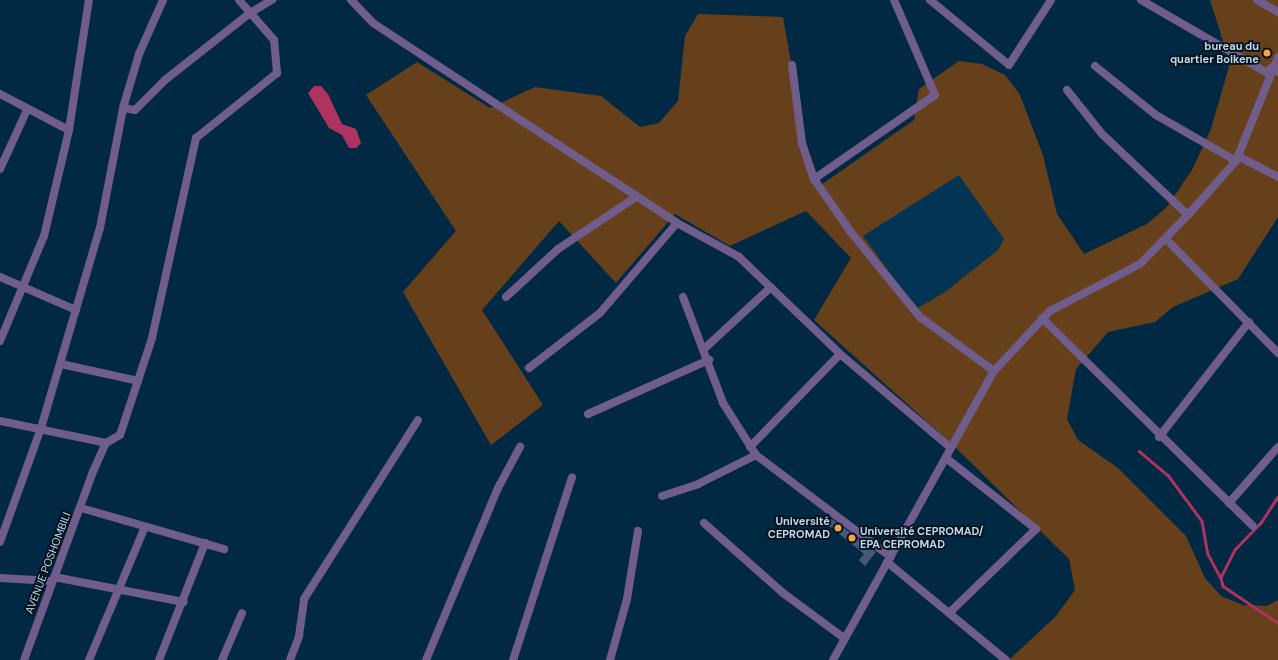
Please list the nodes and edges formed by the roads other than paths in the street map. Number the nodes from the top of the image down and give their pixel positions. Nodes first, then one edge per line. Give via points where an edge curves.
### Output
1 (90, 0) edge
2 (163, 0) edge
3 (239, 0) edge
4 (272, 0) edge
5 (351, 0) edge
6 (894, 0) edge
7 (930, 0) edge
8 (1051, 0) edge
9 (1141, 0) edge
10 (1258, 0) edge
11 (1278, 12) edge
12 (250, 13) junction
13 (1278, 57) edge
14 (792, 65) dead end
15 (1095, 66) dead end
16 (1272, 71) edge
17 (1067, 90) dead end
18 (0, 94) edge
19 (124, 108) junction
20 (27, 110) junction
21 (69, 130) junction
22 (1237, 158) junction
23 (0, 169) edge
24 (1278, 177) edge
25 (814, 179) junction
26 (636, 197) junction
27 (1188, 215) junction
28 (677, 223) junction
29 (1166, 239) junction
30 (0, 277) edge
31 (771, 287) junction
32 (20, 288) junction
33 (506, 297) dead end
34 (683, 297) dead end
35 (76, 310) junction
36 (1042, 318) junction
37 (1249, 322) junction
38 (0, 341) edge
39 (704, 349) junction
40 (1278, 353) edge
41 (840, 354) junction
42 (709, 360) junction
43 (61, 364) junction
44 (529, 368) dead end
45 (994, 371) junction
46 (138, 381) junction
47 (588, 414) dead end
48 (418, 420) dead end
49 (0, 421) edge
50 (41, 428) junction
51 (1159, 437) junction
52 (106, 443) junction
53 (1278, 446) edge
54 (520, 447) dead end
55 (750, 447) junction
56 (951, 448) junction
57 (756, 454) junction
58 (946, 458) junction
59 (572, 477) dead end
60 (662, 496) dead end
61 (1229, 503) junction
62 (81, 508) junction
63 (704, 523) dead end
64 (1253, 526) dead end
65 (145, 527) junction
66 (638, 531) dead end
67 (0, 542) edge
68 (205, 543) junction
69 (224, 549) dead end
70 (889, 559) junction
71 (0, 578) edge
72 (53, 579) junction
73 (120, 587) junction
74 (184, 602) junction
75 (242, 613) dead end
76 (949, 613) junction
77 (844, 638) junction
78 (24, 660) edge
79 (89, 660) edge
80 (159, 660) edge
81 (222, 660) edge
82 (290, 660) edge
83 (426, 660) edge
84 (514, 660) edge
85 (610, 660) edge
86 (833, 660) edge
87 (1006, 660) edge

1 - 21 street
2 - 19 street via 139,54
3 - 12 street
4 - 12 street
5 - 26 street via 373,23
6 - 25 street via 935,95
7 - 8 street via 1009,65
9 - 16 street
10 - 11 street
12 - 19 street via 165,80 135,110
12 - 46 street via 274,40 277,73 196,138 152,338
13 - 16 street
14 - 25 street via 802,143
15 - 22 street via 1156,115
16 - 22 street
17 - 27 street via 1102,134
18 - 20 street
19 - 35 street via 100,228
20 - 21 street
20 - 23 street
21 - 32 street via 44,236
22 - 24 street
22 - 27 street
25 - 45 street via 850,231 920,317
26 - 28 street
26 - 33 street via 558,249
27 - 29 street
28 - 31 street via 739,257
28 - 44 street via 600,313
29 - 36 street via 1140,264
29 - 37 street
30 - 32 street
31 - 39 street
31 - 41 street
32 - 35 street
32 - 38 street
34 - 39 street
35 - 43 street
36 - 45 street
36 - 51 street
37 - 40 street
37 - 51 street
39 - 42 street
41 - 55 street
41 - 56 street
42 - 47 street
42 - 55 street via 724,403
43 - 46 street
43 - 50 street
45 - 56 street
46 - 52 street via 120,435
48 - 82 street via 304,599 299,636
49 - 50 street
50 - 52 street
50 - 67 street
51 - 61 street
52 - 62 street, AVENUE POSHOMBILI
53 - 61 street
54 - 83 street via 498,488
55 - 57 street
56 - 58 street
57 - 60 street via 698,484
57 - 70 street
58 - 70 street
58 - 76 street via 1036,529
59 - 84 street
61 - 64 street
62 - 65 street
62 - 72 street, AVENUE POSHOMBILI
63 - 77 street via 783,593
65 - 68 street
65 - 73 street
66 - 85 street via 627,600
68 - 69 street
68 - 74 street
70 - 76 street
70 - 77 street
71 - 72 street
72 - 73 street
72 - 78 street, AVENUE POSHOMBILI
73 - 74 street
73 - 79 street
74 - 80 street
75 - 81 street
76 - 87 street
77 - 86 street

